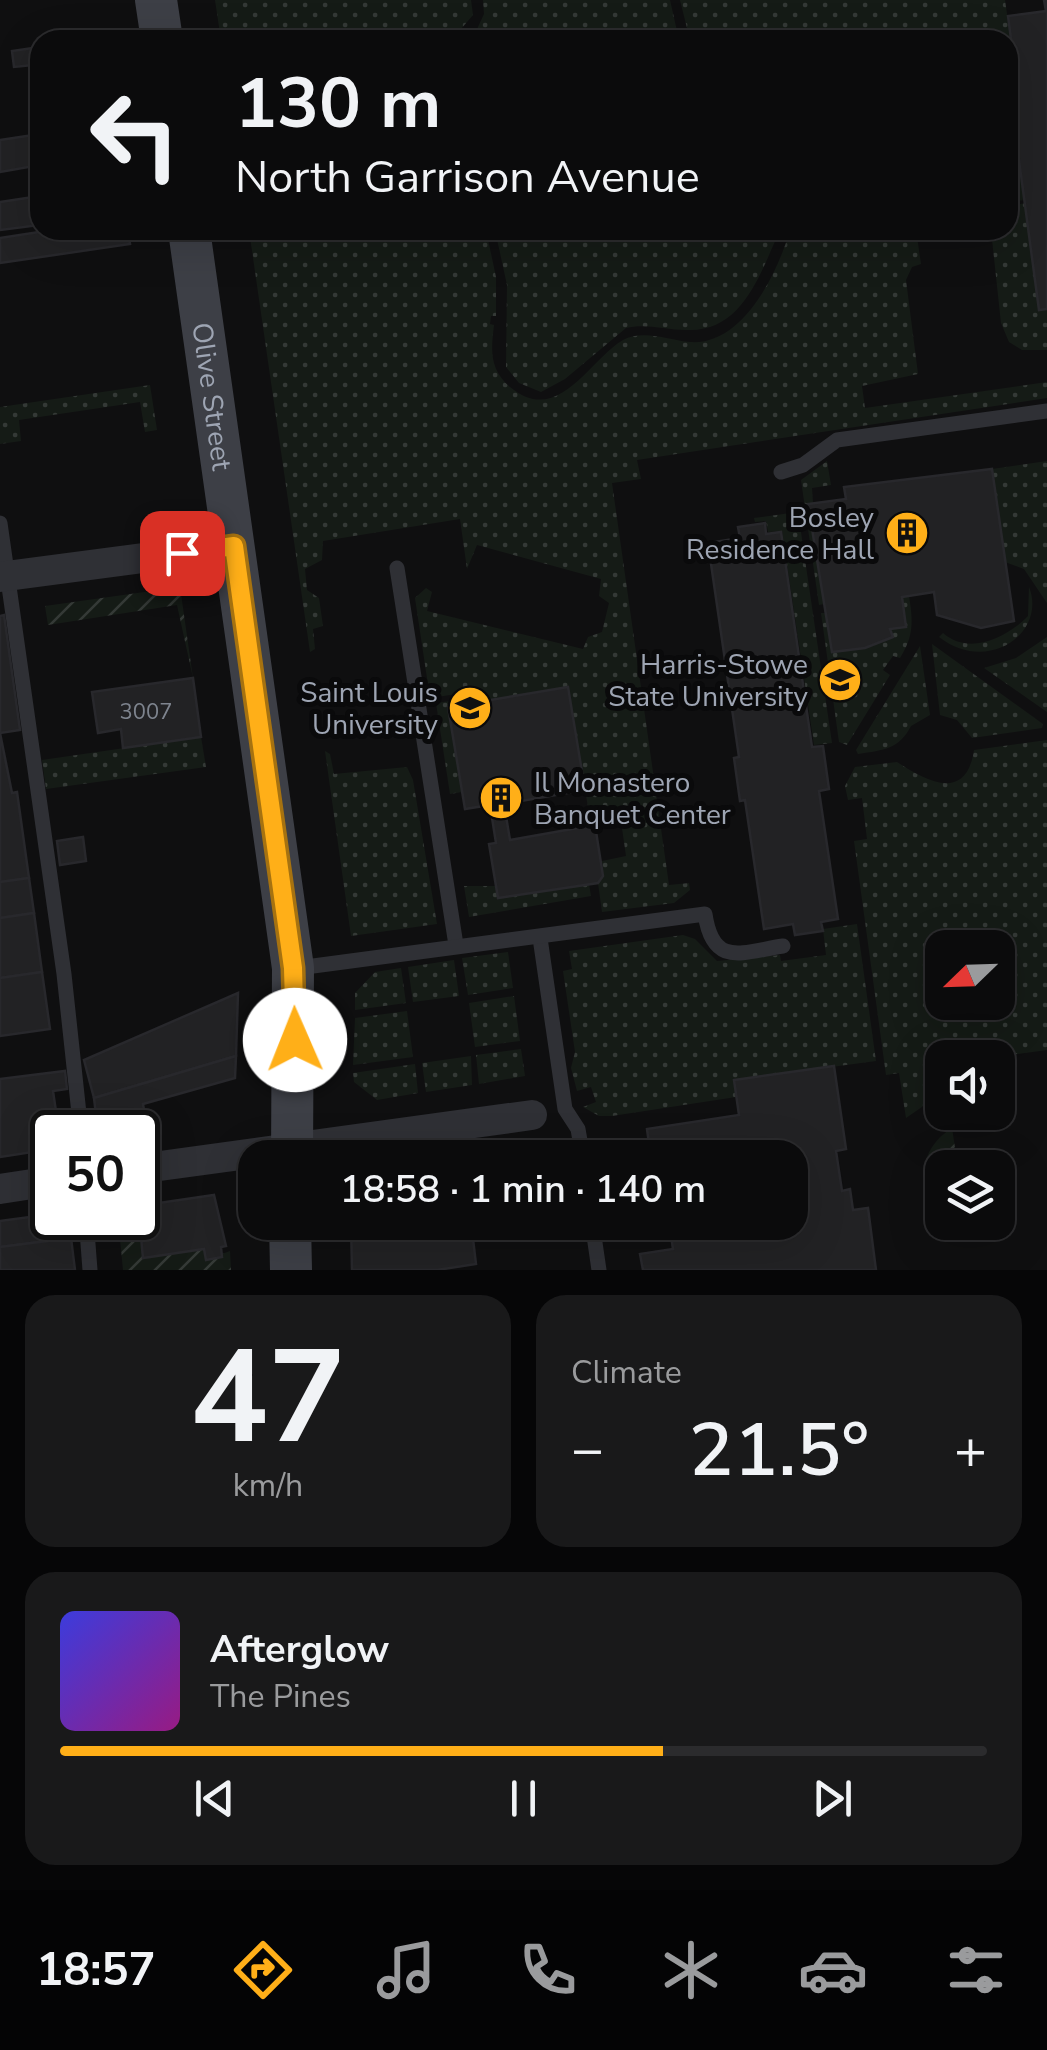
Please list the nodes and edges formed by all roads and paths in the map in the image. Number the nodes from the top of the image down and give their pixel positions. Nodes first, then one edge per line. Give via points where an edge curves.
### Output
1 (156, 0) edge
2 (160, 30) edge
3 (190, 240) edge
4 (1047, 411) edge
5 (781, 472) dead end
6 (0, 523) edge
7 (234, 546) junction
8 (398, 568) dead end
9 (4, 577) edge
10 (540, 938) junction
11 (456, 945) junction
12 (783, 946) dead end
13 (293, 968) junction
14 (78, 1110) edge
15 (532, 1114) dead end
16 (292, 1140) edge
17 (368, 1140) edge
18 (580, 1140) edge
19 (238, 1158) edge
20 (160, 1167) edge
21 (30, 1185) edge
22 (0, 1189) edge
23 (88, 1240) edge
24 (291, 1240) edge
25 (595, 1240) edge
26 (90, 1270) edge
27 (292, 1270) edge
28 (599, 1270) edge

1 - 2 main road
3 - 7 main road, Olive Street
4 - 5 lane via 837,440 803,466
6 - 9 lane
7 - 9 street
7 - 13 main road, Olive Street
8 - 11 lane
9 - 14 lane via 64,974
10 - 11 lane
10 - 12 lane via 705,914 719,950
10 - 18 lane via 565,1109
11 - 13 lane
13 - 16 main road, Olive Street
15 - 17 street
19 - 20 street
21 - 22 street
23 - 26 lane
24 - 27 main road
25 - 28 lane

